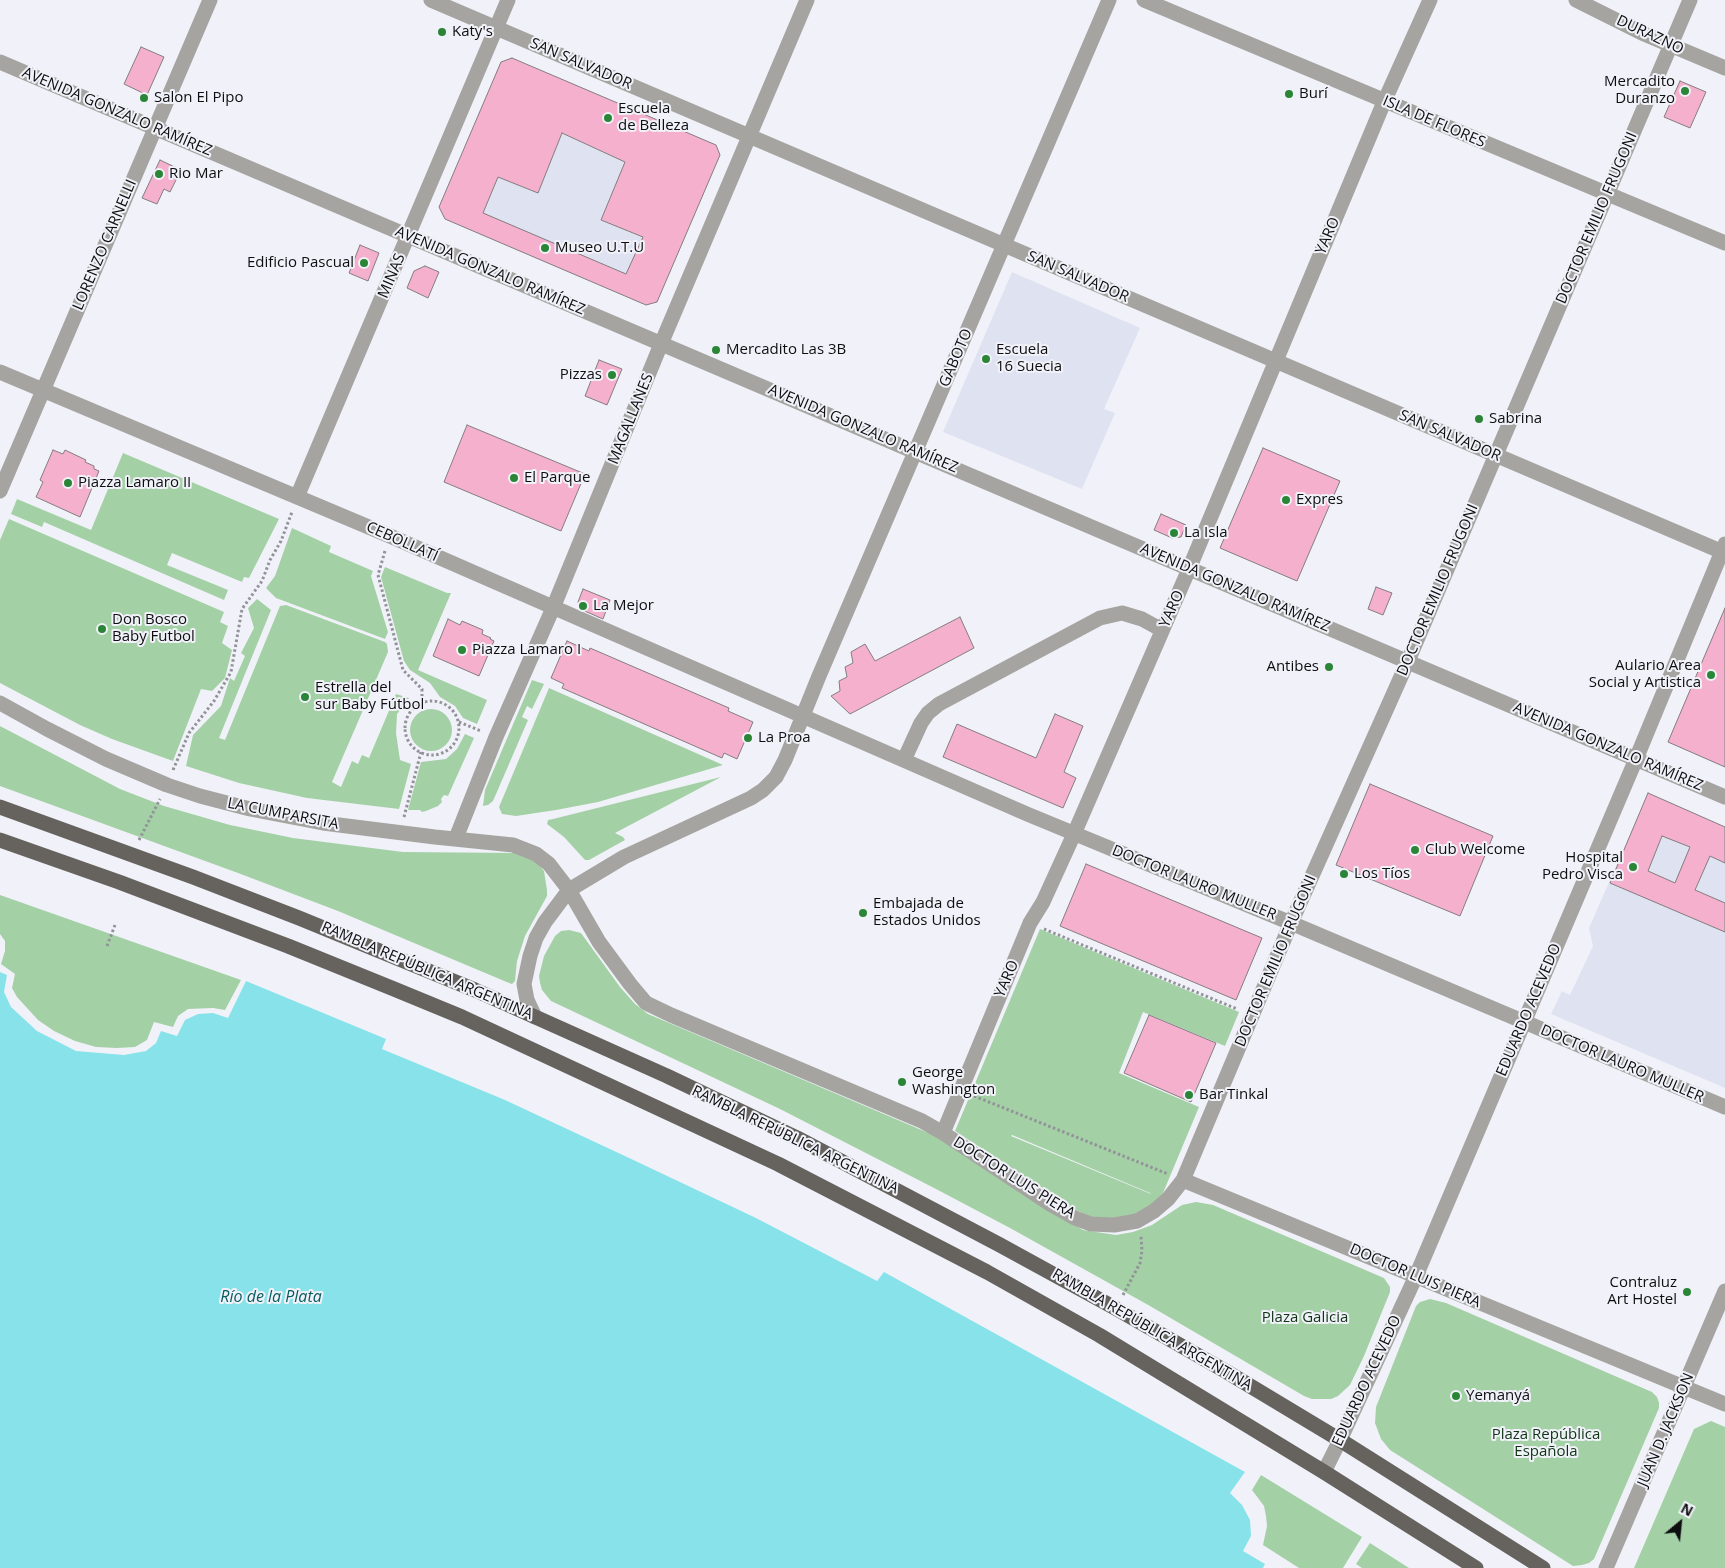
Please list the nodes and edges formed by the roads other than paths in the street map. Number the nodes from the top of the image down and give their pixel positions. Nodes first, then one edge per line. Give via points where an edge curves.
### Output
1 (210, 0) edge
2 (431, 0) edge
3 (508, 0) edge
4 (807, 0) edge
5 (1109, 0) edge
6 (1144, 0) edge
7 (1430, 0) edge
8 (1576, 0) edge
9 (1690, 0) edge
10 (496, 28) junction
11 (1670, 45) junction
12 (0, 62) edge
13 (1725, 68) edge
14 (1384, 102) junction
15 (154, 128) junction
16 (749, 136) junction
17 (1608, 194) junction
18 (409, 236) junction
19 (1725, 243) edge
20 (1004, 245) junction
21 (661, 344) junction
22 (1275, 361) junction
23 (0, 372) edge
24 (43, 390) junction
25 (915, 452) junction
26 (1495, 455) junction
27 (0, 491) edge
28 (297, 497) junction
29 (1724, 549) edge
30 (1189, 569) junction
31 (553, 608) junction
32 (1162, 630) junction
33 (1408, 661) junction
34 (0, 703) edge
35 (802, 715) junction
36 (1636, 759) junction
37 (904, 760) junction
38 (1725, 797) edge
39 (0, 807) edge
40 (1074, 834) junction
41 (456, 838) junction
42 (0, 840) edge
43 (569, 890) junction
44 (1291, 923) junction
45 (535, 1016) junction
46 (1523, 1023) junction
47 (1725, 1107) edge
48 (943, 1133) junction
49 (1183, 1180) junction
50 (1416, 1276) junction
51 (1725, 1291) edge
52 (1684, 1388) junction
53 (1725, 1404) edge
54 (1340, 1440) junction
55 (1324, 1472) junction
56 (1476, 1568) edge
57 (1543, 1568) edge
58 (1606, 1568) edge

1 - 15 street, LORENZO CARNELLI
2 - 10 street, SAN SALVADOR
3 - 10 street, MINAS
4 - 16 street, MAGALLANES
5 - 20 street, GABOTO
6 - 14 street, ISLA DE FLORES
7 - 14 street, YARO
8 - 11 street, DURAZNO
9 - 11 street, DOCTOR EMILIO FRUGONI
10 - 16 street, SAN SALVADOR
10 - 18 street, MINAS
11 - 13 street, DURAZNO
11 - 17 street, DOCTOR EMILIO FRUGONI
12 - 15 street, AVENIDA GONZALO RAMÍREZ
14 - 17 street, ISLA DE FLORES
14 - 22 street, YARO
15 - 18 street, AVENIDA GONZALO RAMÍREZ
15 - 24 street, LORENZO CARNELLI
16 - 20 street, SAN SALVADOR
16 - 21 street, MAGALLANES
17 - 19 street, ISLA DE FLORES
17 - 26 street, DOCTOR EMILIO FRUGONI
18 - 21 street, AVENIDA GONZALO RAMÍREZ
18 - 28 street, MINAS
20 - 22 street, SAN SALVADOR
20 - 25 street, GABOTO
21 - 25 street, AVENIDA GONZALO RAMÍREZ
21 - 31 street, MAGALLANES
22 - 26 street, SAN SALVADOR
22 - 30 street, YARO
23 - 24 street, CEBOLLATÍ
24 - 27 street, LORENZO CARNELLI
24 - 28 street, CEBOLLATÍ
25 - 30 street, AVENIDA GONZALO RAMÍREZ
25 - 35 street, GABOTO
26 - 29 street, SAN SALVADOR
26 - 33 street, DOCTOR EMILIO FRUGONI
28 - 31 street, CEBOLLATÍ
29 - 36 street, EDUARDO ACEVEDO
30 - 32 street, YARO
30 - 33 street, AVENIDA GONZALO RAMÍREZ
31 - 35 street, CEBOLLATÍ
31 - 41 street, MAGALLANES
32 - 37 street via 1142,619 1122,614 1100,618 939,704 921,723
32 - 40 street, YARO
33 - 36 street, AVENIDA GONZALO RAMÍREZ
33 - 44 street, DOCTOR EMILIO FRUGONI
34 - 41 street, LA CUMPARSITA via 106,759 200,796 323,823
35 - 37 street, DOCTOR LAURO MULLER
35 - 43 street, GABOTO via 785,760 764,790 624,857
36 - 38 street, AVENIDA GONZALO RAMÍREZ
36 - 46 street, EDUARDO ACEVEDO
37 - 40 street, DOCTOR LAURO MULLER
39 - 45 main road, RAMBLA REPÚBLICA ARGENTINA via 132,853 300,918
40 - 44 street, DOCTOR LAURO MULLER
40 - 48 street, YARO via 1030,923
41 - 43 street, LA CUMPARSITA via 514,845 536,854 550,864
42 - 55 main road, RAMBLA REPÚBLICA ARGENTINA via 119,882 394,989 778,1164 987,1272
43 - 45 street via 545,922 530,956 524,984
43 - 48 street, DOCTOR LUIS PIERA via 599,942 646,1003
44 - 46 street, DOCTOR LAURO MULLER
44 - 49 street, DOCTOR EMILIO FRUGONI
45 - 54 main road, RAMBLA REPÚBLICA ARGENTINA via 797,1138 924,1204 1115,1308
46 - 47 street, DOCTOR LAURO MULLER
46 - 50 street, EDUARDO ACEVEDO
48 - 49 street, DOCTOR LUIS PIERA via 1050,1204 1091,1224 1137,1221 1154,1212
49 - 50 street, DOCTOR LUIS PIERA
50 - 52 street, DOCTOR LUIS PIERA
50 - 54 street, EDUARDO ACEVEDO
51 - 52 street, JUAN D. JACKSON
52 - 53 street, DOCTOR LUIS PIERA
52 - 58 street, JUAN D. JACKSON
54 - 55 street, EDUARDO ACEVEDO
54 - 57 main road, RAMBLA REPÚBLICA ARGENTINA
55 - 56 main road, RAMBLA REPÚBLICA ARGENTINA

